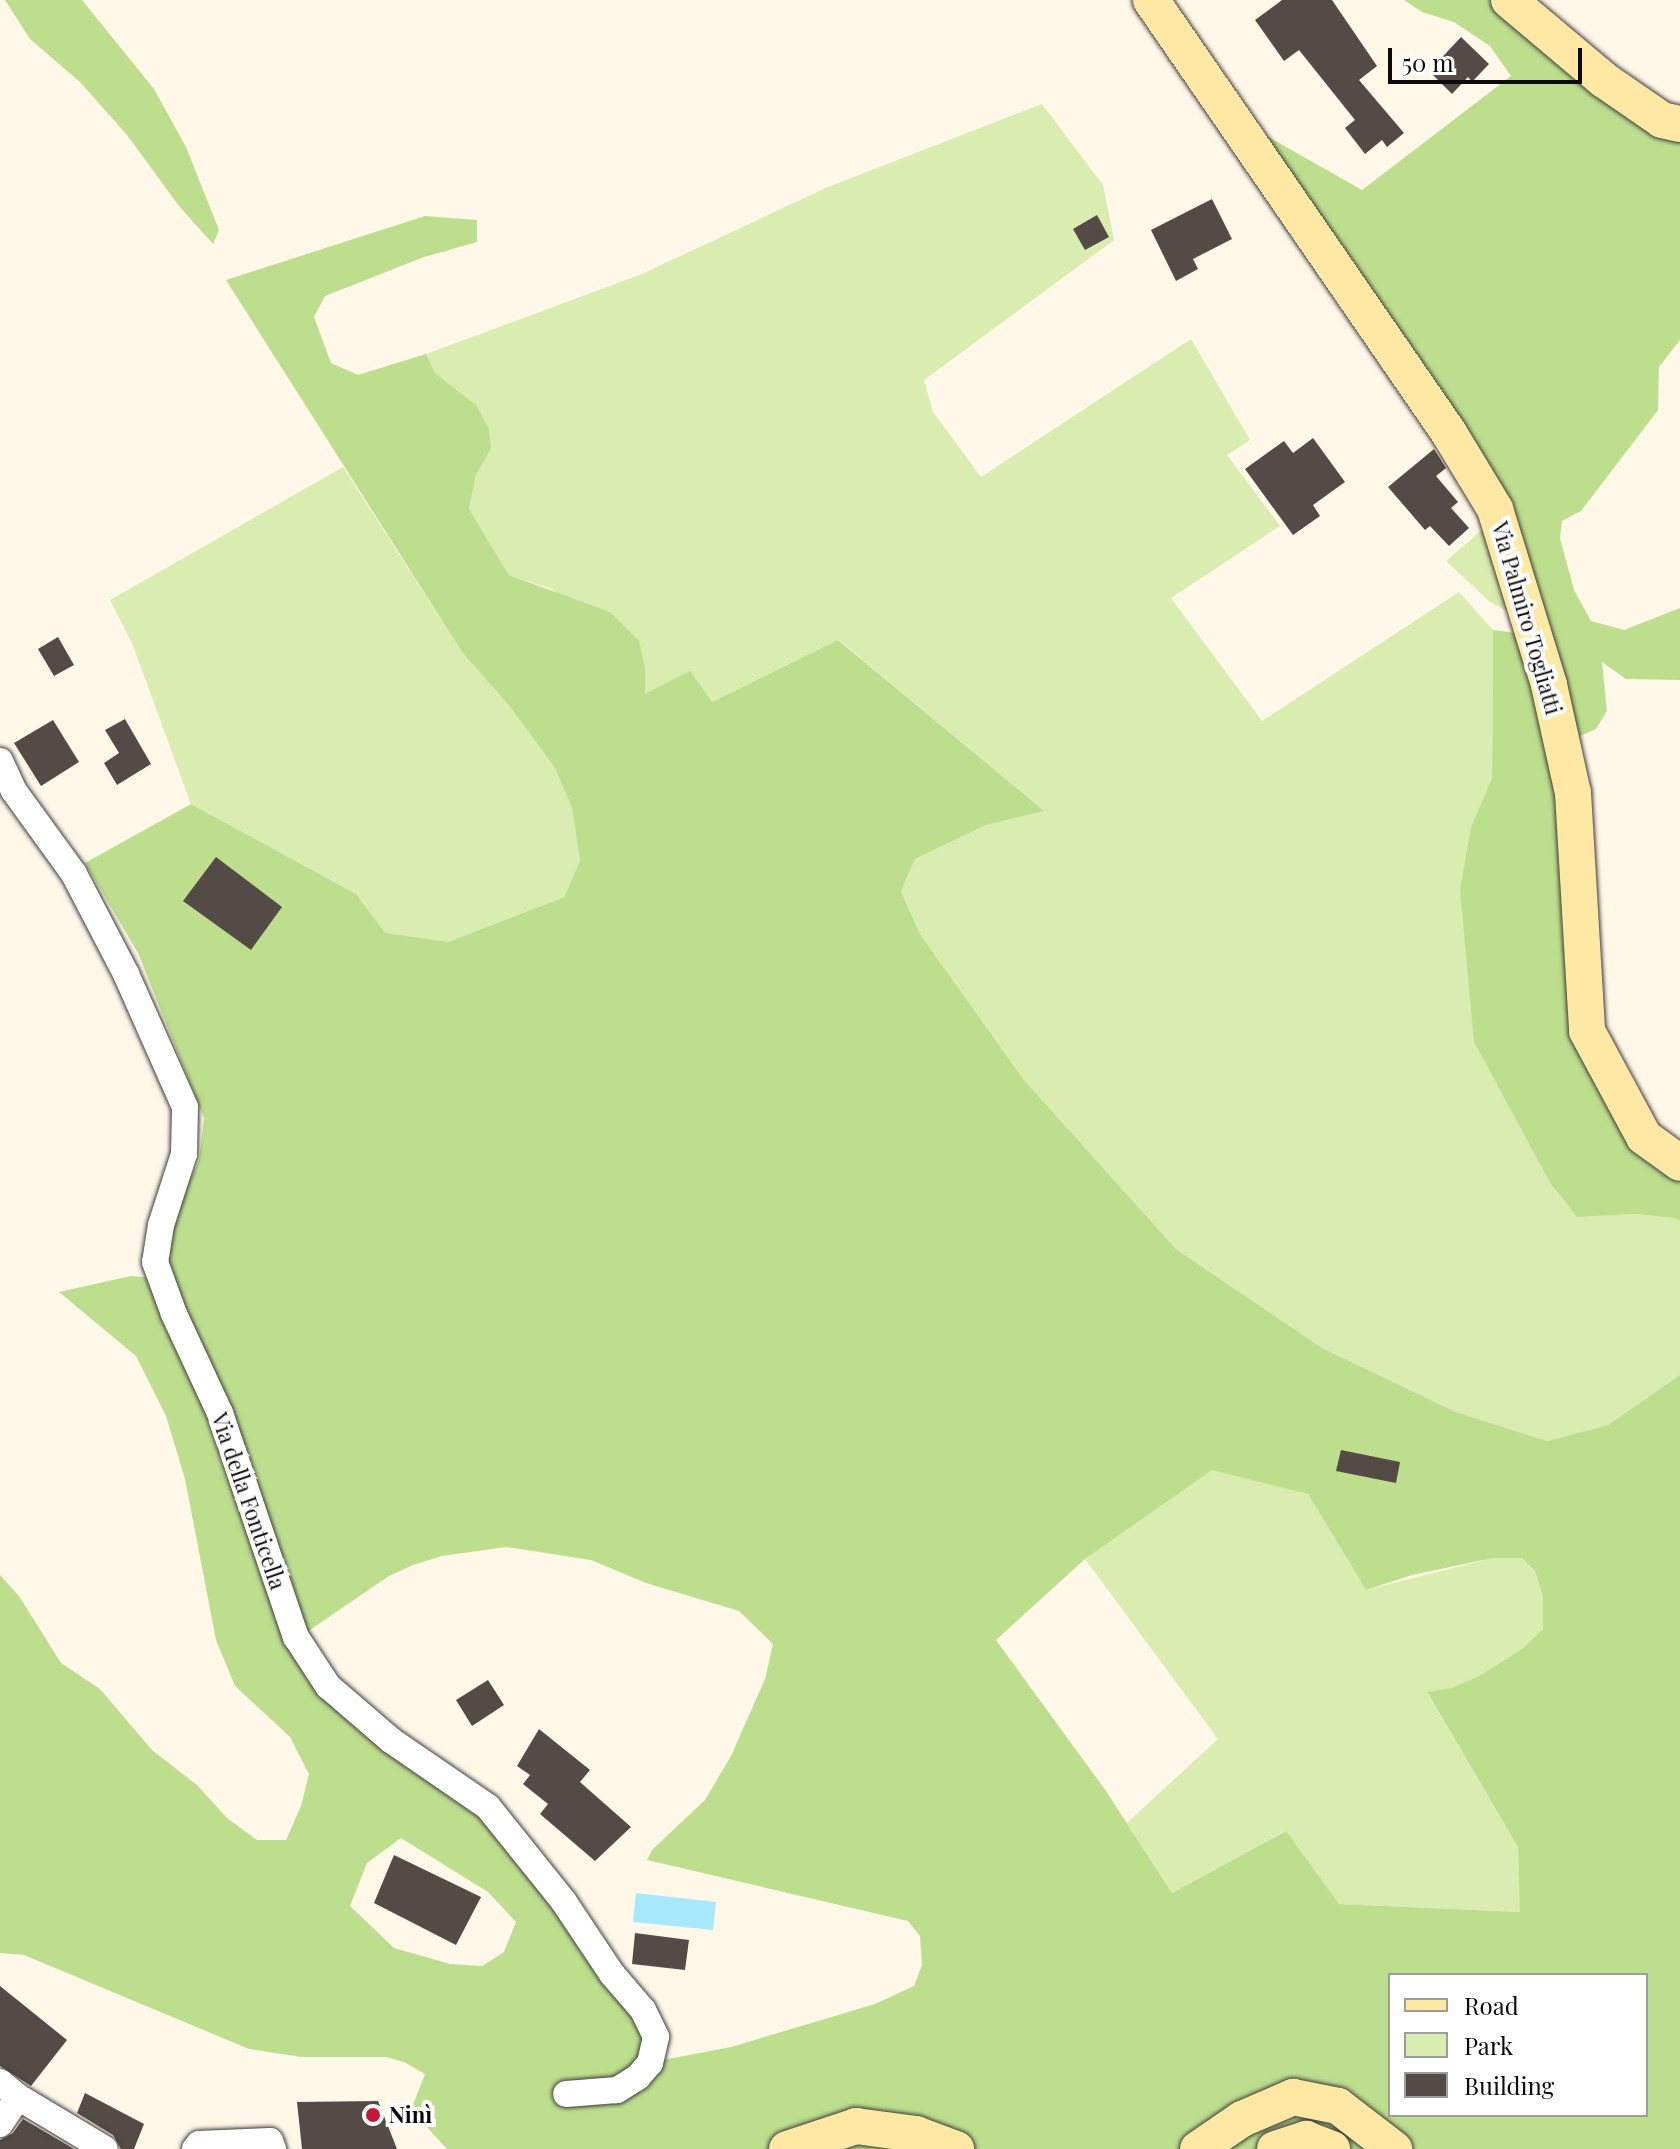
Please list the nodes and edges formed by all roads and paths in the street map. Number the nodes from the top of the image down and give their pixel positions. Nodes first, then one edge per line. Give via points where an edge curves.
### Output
1 (1151, 0) edge
2 (1509, 0) edge
3 (1680, 124) edge
4 (0, 761) edge
5 (1680, 1163) edge
6 (9, 2089) edge
7 (566, 2094) dead end
8 (0, 2124) edge
9 (105, 2149) edge
10 (195, 2149) edge
11 (273, 2149) edge
12 (787, 2149) edge
13 (956, 2149) edge
14 (1198, 2149) edge
15 (1275, 2149) edge
16 (1332, 2149) edge
17 (1394, 2149) edge

1 - 5 street, Via Palmiro Togliatti via 1449,433 1495,509 1549,685 1573,793 1587,1031 1644,1137
2 - 3 street via 1604,80 1662,120
4 - 7 street, Via della Fonticella via 14,791 74,874 185,1107 184,1154 155,1262 220,1413 296,1637 328,1686 392,1741 488,1807 643,2010 656,2037 650,2063 628,2084 597,2095
6 - 8 street
6 - 9 street
10 - 11 street via 199,2144 270,2141
12 - 13 street via 856,2126 916,2134
14 - 17 street via 1242,2119 1293,2097 1338,2106
15 - 16 street via 1306,2139

